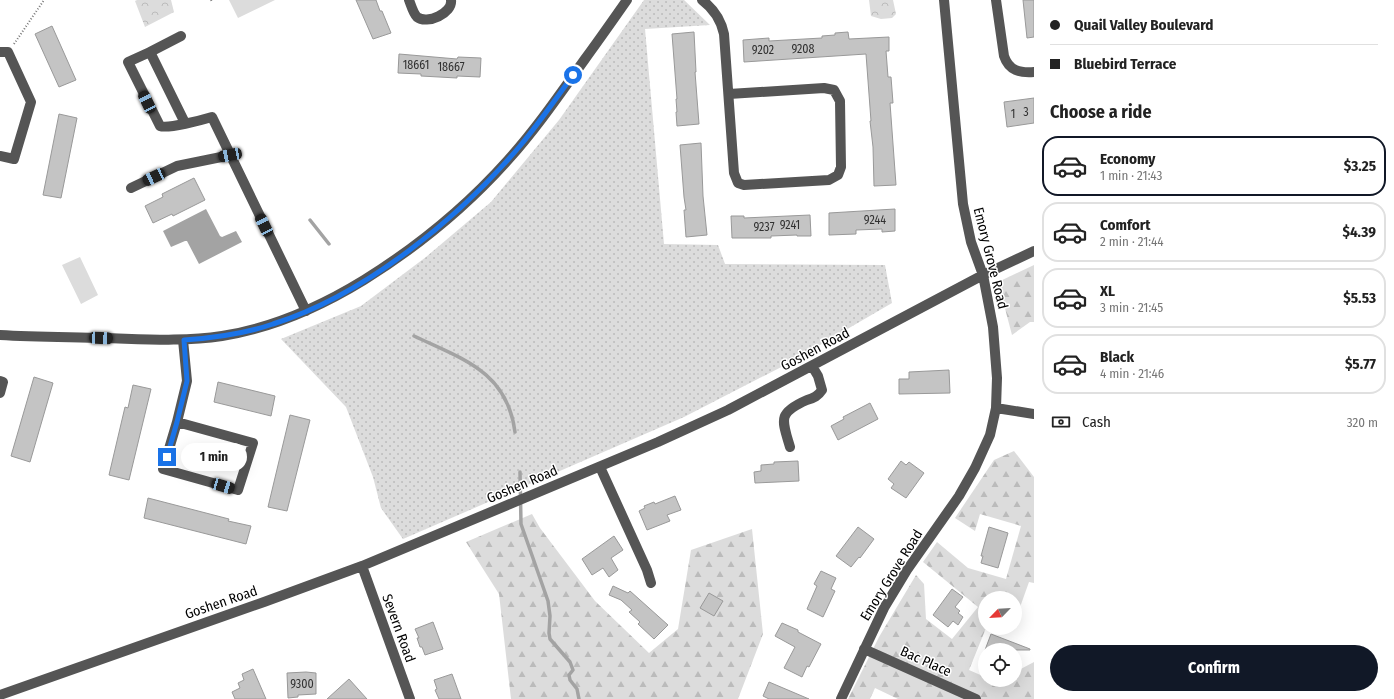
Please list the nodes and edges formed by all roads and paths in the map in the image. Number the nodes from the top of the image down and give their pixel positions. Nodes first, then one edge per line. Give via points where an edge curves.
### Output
1 (44, 0) edge
2 (409, 0) edge
3 (451, 0) edge
4 (627, 0) edge
5 (702, 0) edge
6 (944, 0) edge
7 (996, 0) edge
8 (181, 36) dead end
9 (4, 52) edge
10 (150, 52) junction
11 (1034, 72) edge
12 (729, 94) junction
13 (185, 123) junction
14 (230, 155) junction
15 (0, 156) edge
16 (131, 188) dead end
17 (1034, 251) edge
18 (984, 275) junction
19 (306, 311) junction
20 (0, 335) edge
21 (184, 340) junction
22 (812, 366) junction
23 (0, 381) edge
24 (0, 393) edge
25 (996, 408) junction
26 (1034, 414) edge
27 (177, 422) junction
28 (790, 447) dead end
29 (600, 467) junction
30 (362, 566) junction
31 (651, 583) dead end
32 (864, 649) junction
33 (0, 695) edge
34 (410, 699) edge
35 (841, 699) edge
36 (976, 699) edge

1 - 9 path
2 - 3 street via 416,16 425,20 446,12
4 - 19 street via 537,125 472,197 430,234 385,267 339,295
5 - 12 street via 712,9 722,25
6 - 18 street, Emory Grove Road via 963,204 970,237
7 - 11 street via 1004,56 1008,64 1013,70 1022,73
8 - 10 street
9 - 15 street via 30,102 14,159
10 - 13 street
10 - 13 street via 128,62 157,122 162,127
12 - 12 street via 824,88 834,90 840,103 840,173 829,180 818,181 744,185 738,182 734,173
13 - 14 street via 212,117
14 - 16 street via 177,166
14 - 19 street
17 - 18 street, Goshen Road
18 - 22 street, Goshen Road
18 - 25 street, Emory Grove Road via 995,347
19 - 21 street via 257,329
20 - 21 street
21 - 27 street via 187,381
22 - 28 street via 822,390 818,396 788,411 784,417 783,426
22 - 29 street, Goshen Road via 694,426
23 - 24 street via 3,382
25 - 26 street
25 - 32 street, Emory Grove Road via 990,435 976,468 903,576
27 - 27 street via 164,469 238,490 253,443
29 - 30 street, Goshen Road
29 - 31 street
30 - 33 street, Goshen Road
30 - 34 street, Severn Road
32 - 35 street, Emory Grove Road
32 - 36 street, Bac Place

